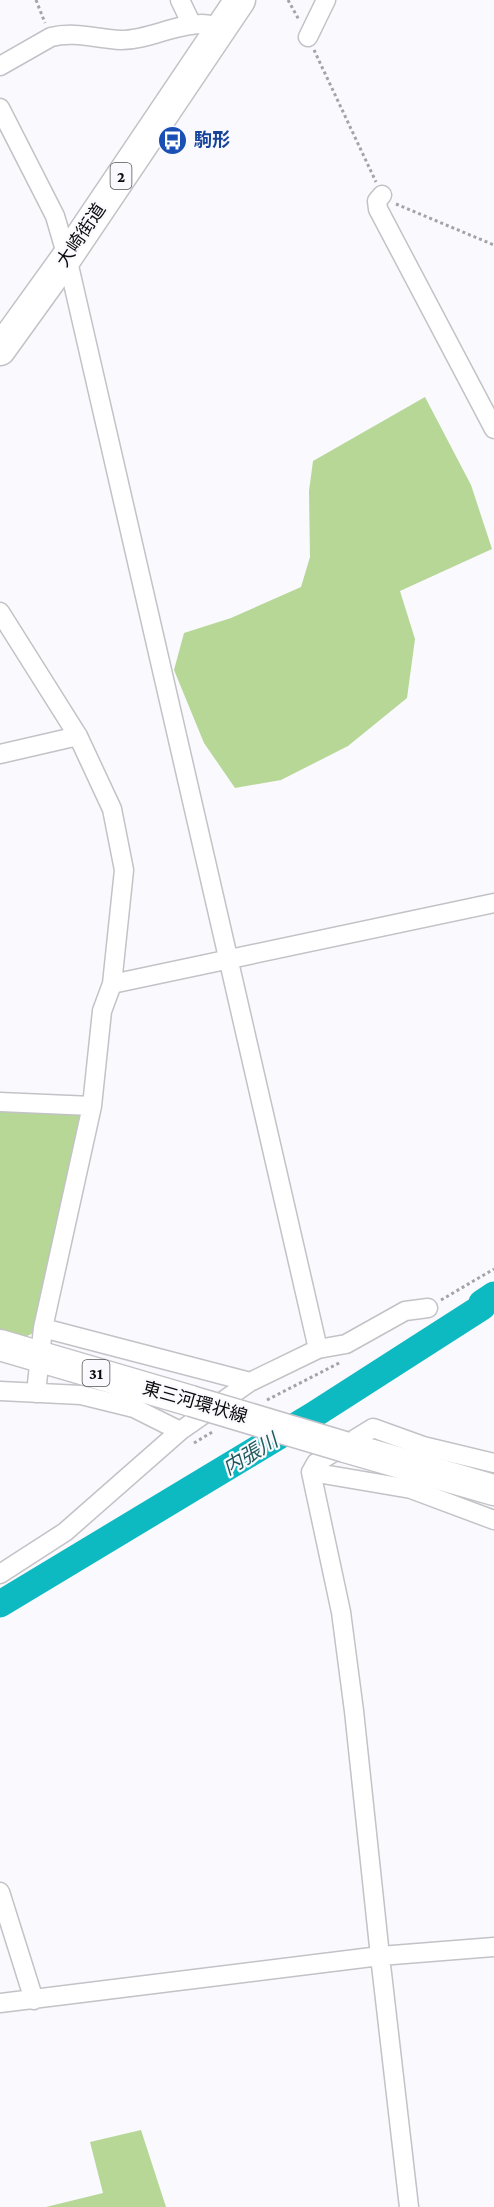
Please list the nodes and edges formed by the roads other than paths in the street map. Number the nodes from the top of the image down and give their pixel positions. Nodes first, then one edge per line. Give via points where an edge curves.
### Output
1 (180, 0) edge
2 (240, 0) edge
3 (326, 0) edge
4 (206, 26) junction
5 (308, 37) road end
6 (0, 66) edge
7 (0, 108) edge
8 (382, 195) road end
9 (67, 257) junction
10 (0, 350) edge
11 (494, 429) edge
12 (0, 612) edge
13 (78, 736) junction
14 (0, 754) edge
15 (494, 903) edge
16 (228, 959) junction
17 (112, 984) junction
18 (0, 1102) edge
19 (92, 1106) junction
20 (428, 1308) road end
21 (41, 1342) junction
22 (0, 1345) edge
23 (318, 1350) junction
24 (250, 1382) junction
25 (0, 1391) edge
26 (36, 1394) junction
27 (184, 1439) junction
28 (494, 1463) edge
29 (311, 1472) junction
30 (494, 1490) edge
31 (494, 1521) edge
32 (0, 1574) edge
33 (0, 1892) edge
34 (494, 1947) edge
35 (380, 1956) junction
36 (34, 2000) junction
37 (0, 2003) edge
38 (409, 2207) edge

1 - 4 street
2 - 4 main road, 大崎街道 / 2
3 - 5 street
4 - 6 street via 179,27 145,38 120,40 69,34 51,37
4 - 9 main road, 大崎街道 / 2
7 - 9 street via 54,216
8 - 11 street via 377,201 378,209
9 - 10 main road, 大崎街道 / 2
9 - 16 street
12 - 13 street
13 - 14 street
13 - 17 street via 112,809 124,870
15 - 16 street
16 - 17 street
16 - 23 street
17 - 19 street via 102,1011
18 - 19 street
19 - 21 street
20 - 23 street via 405,1311 346,1344
21 - 22 main road, 東三河環状線 / 31
21 - 24 street
21 - 26 street
21 - 30 main road, 東三河環状線 / 31, bridge via 191,1401
23 - 24 street
24 - 27 street
25 - 26 street
26 - 27 street via 81,1395 134,1408
27 - 32 street via 65,1532
28 - 29 street via 423,1446 373,1428 316,1463
29 - 31 street via 411,1489
29 - 35 street via 341,1612
33 - 36 street
34 - 35 street
35 - 36 street
35 - 38 street
36 - 37 street

